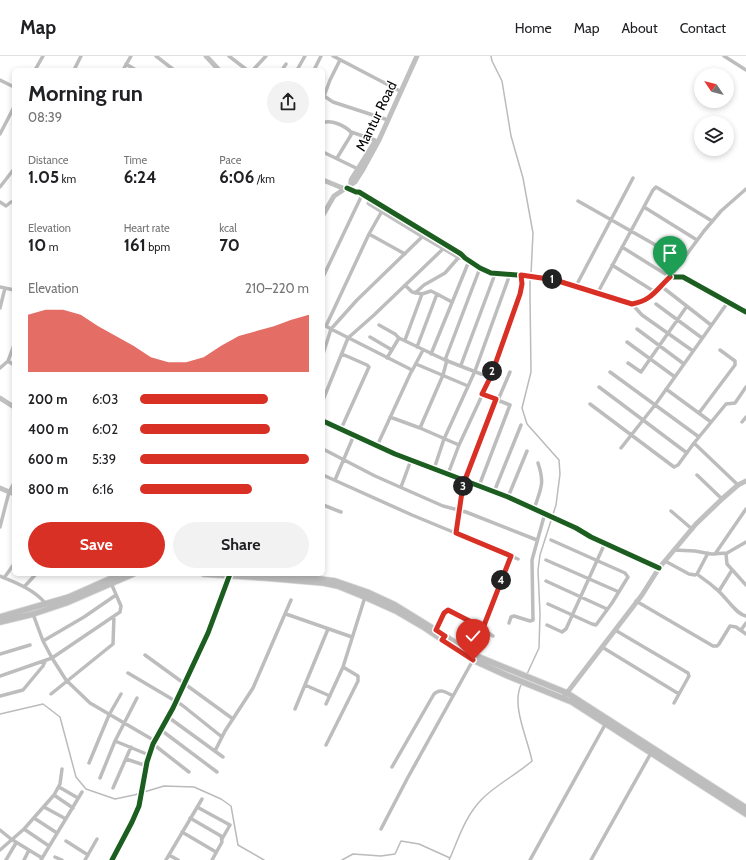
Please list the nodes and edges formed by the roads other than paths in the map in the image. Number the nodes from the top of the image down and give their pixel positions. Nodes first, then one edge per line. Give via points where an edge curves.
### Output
1 (43, 56) edge
2 (81, 56) edge
3 (131, 56) edge
4 (156, 56) edge
5 (206, 56) edge
6 (229, 56) edge
7 (266, 56) edge
8 (305, 56) edge
9 (321, 56) edge
10 (333, 56) edge
11 (414, 56) edge
12 (417, 56) edge
13 (724, 56) edge
14 (340, 60) junction
15 (126, 64) junction
16 (286, 64) dead end
17 (36, 68) edge
18 (75, 68) edge
19 (124, 68) edge
20 (133, 68) edge
21 (171, 68) edge
22 (217, 68) edge
23 (244, 68) edge
24 (255, 68) edge
25 (283, 68) edge
26 (298, 68) edge
27 (315, 68) edge
28 (746, 70) edge
29 (0, 80) edge
30 (12, 86) edge
31 (398, 90) junction
32 (325, 94) edge
33 (325, 98) edge
34 (12, 111) edge
35 (385, 119) junction
36 (325, 122) edge
37 (351, 132) junction
38 (0, 134) edge
39 (375, 140) junction
40 (325, 153) edge
41 (337, 158) junction
42 (358, 169) junction
43 (12, 172) edge
44 (633, 178) dead end
45 (325, 181) edge
46 (0, 187) edge
47 (347, 187) junction
48 (746, 189) edge
49 (356, 192) junction
50 (361, 198) junction
51 (578, 201) dead end
52 (0, 202) edge
53 (12, 202) edge
54 (644, 207) junction
55 (382, 211) junction
56 (325, 212) edge
57 (611, 220) junction
58 (712, 221) junction
59 (630, 230) junction
60 (369, 234) junction
61 (423, 236) junction
62 (697, 240) junction
63 (622, 247) junction
64 (444, 248) junction
65 (405, 254) junction
66 (464, 259) junction
67 (682, 260) junction
68 (612, 265) junction
69 (480, 268) junction
70 (325, 273) edge
71 (495, 274) junction
72 (510, 274) junction
73 (522, 275) junction
74 (670, 277) junction
75 (405, 286) junction
76 (576, 286) junction
77 (661, 286) junction
78 (0, 287) edge
79 (5, 288) junction
80 (12, 290) edge
81 (655, 292) junction
82 (415, 293) junction
83 (422, 294) junction
84 (437, 294) junction
85 (597, 294) junction
86 (452, 302) junction
87 (728, 302) junction
88 (632, 304) junction
89 (656, 304) dead end
90 (687, 306) junction
91 (0, 308) edge
92 (746, 312) edge
93 (677, 320) junction
94 (379, 325) dead end
95 (712, 325) junction
96 (331, 329) junction
97 (637, 330) dead end
98 (667, 333) junction
99 (370, 337) dead end
100 (348, 338) junction
101 (399, 338) junction
102 (702, 338) junction
103 (405, 340) junction
104 (627, 342) dead end
105 (659, 346) junction
106 (417, 347) junction
107 (325, 348) edge
108 (12, 350) edge
109 (392, 350) junction
110 (423, 350) junction
111 (720, 350) dead end
112 (693, 352) junction
113 (342, 354) junction
114 (431, 354) junction
115 (387, 358) junction
116 (650, 358) junction
117 (446, 360) junction
118 (8, 361) junction
119 (628, 363) dead end
120 (12, 364) edge
121 (416, 364) junction
122 (684, 364) junction
123 (461, 365) junction
124 (0, 368) edge
125 (412, 371) junction
126 (475, 371) junction
127 (510, 372) dead end
128 (610, 372) dead end
129 (443, 375) junction
130 (491, 376) junction
131 (675, 377) junction
132 (468, 386) junction
133 (746, 387) edge
134 (599, 388) dead end
135 (666, 389) junction
136 (482, 394) junction
137 (325, 395) edge
138 (0, 399) edge
139 (497, 400) junction
140 (590, 404) dead end
141 (655, 405) junction
142 (12, 406) edge
143 (699, 414) junction
144 (390, 417) junction
145 (746, 417) edge
146 (643, 420) junction
147 (325, 422) edge
148 (711, 422) junction
149 (742, 422) dead end
150 (521, 425) dead end
151 (420, 428) junction
152 (341, 429) junction
153 (354, 435) junction
154 (630, 435) junction
155 (699, 438) junction
156 (444, 439) junction
157 (694, 443) junction
158 (459, 445) junction
159 (377, 446) junction
160 (621, 448) dead end
161 (325, 450) edge
162 (527, 451) dead end
163 (687, 453) junction
164 (343, 460) junction
165 (412, 460) junction
166 (538, 462) dead end
167 (434, 469) junction
168 (448, 474) junction
169 (697, 475) dead end
170 (325, 476) edge
171 (334, 480) junction
172 (465, 481) junction
173 (746, 481) edge
174 (738, 485) junction
175 (479, 486) junction
176 (401, 487) junction
177 (0, 488) edge
178 (494, 492) junction
179 (12, 493) edge
180 (508, 497) junction
181 (722, 499) junction
182 (325, 506) edge
183 (534, 509) junction
184 (746, 509) edge
185 (459, 510) junction
186 (671, 511) dead end
187 (341, 512) dead end
188 (547, 514) junction
189 (1, 517) edge
190 (0, 527) edge
191 (692, 529) junction
192 (456, 533) junction
193 (537, 540) junction
194 (551, 540) dead end
195 (746, 542) edge
196 (605, 543) junction
197 (674, 550) junction
198 (708, 553) junction
199 (715, 554) junction
200 (726, 554) junction
201 (511, 556) junction
202 (518, 559) dead end
203 (546, 560) dead end
204 (597, 560) junction
205 (665, 562) junction
206 (12, 567) edge
207 (660, 568) junction
208 (732, 570) junction
209 (696, 574) junction
210 (0, 576) edge
211 (34, 576) edge
212 (121, 576) edge
213 (230, 576) edge
214 (251, 576) edge
215 (286, 576) edge
216 (4, 578) junction
217 (294, 578) junction
218 (589, 578) junction
219 (546, 581) dead end
220 (111, 583) junction
221 (746, 585) edge
222 (24, 586) junction
223 (719, 591) junction
224 (619, 592) junction
225 (366, 594) junction
226 (116, 595) junction
227 (580, 597) junction
228 (291, 600) dead end
229 (636, 602) junction
230 (46, 604) junction
231 (548, 604) dead end
232 (607, 609) junction
233 (33, 614) junction
234 (286, 614) junction
235 (572, 615) junction
236 (114, 616) junction
237 (409, 616) junction
238 (746, 616) edge
239 (0, 617) edge
240 (0, 622) edge
241 (509, 623) dead end
242 (746, 623) edge
243 (547, 625) dead end
244 (483, 628) junction
245 (328, 629) junction
246 (436, 630) junction
247 (615, 630) junction
248 (741, 630) junction
249 (746, 634) edge
250 (493, 636) dead end
251 (352, 637) junction
252 (443, 638) junction
253 (43, 642) junction
254 (30, 645) dead end
255 (602, 647) junction
256 (0, 654) edge
257 (145, 655) dead end
258 (52, 658) junction
259 (473, 660) junction
260 (45, 661) junction
261 (343, 667) junction
262 (128, 673) dead end
263 (0, 676) edge
264 (66, 680) junction
265 (184, 683) junction
266 (532, 683) junction
267 (305, 685) junction
268 (51, 694) dead end
269 (120, 694) dead end
270 (679, 694) junction
271 (0, 696) edge
272 (330, 696) junction
273 (453, 696) junction
274 (565, 696) junction
275 (137, 698) dead end
276 (176, 701) junction
277 (674, 703) dead end
278 (326, 704) dead end
279 (295, 709) dead end
280 (110, 715) junction
281 (168, 717) junction
282 (232, 720) junction
283 (123, 724) junction
284 (606, 724) junction
285 (161, 730) junction
286 (222, 738) junction
287 (115, 741) junction
288 (154, 743) junction
289 (326, 745) dead end
290 (131, 747) junction
291 (215, 751) junction
292 (650, 753) junction
293 (149, 755) junction
294 (223, 757) dead end
295 (126, 759) junction
296 (89, 763) dead end
297 (147, 766) junction
298 (392, 767) dead end
299 (62, 769) dead end
300 (189, 772) dead end
301 (217, 772) dead end
302 (100, 778) dead end
303 (59, 787) junction
304 (113, 788) dead end
305 (82, 792) dead end
306 (54, 795) junction
307 (78, 798) junction
308 (202, 799) dead end
309 (44, 807) junction
310 (197, 807) junction
311 (73, 808) junction
312 (746, 808) edge
313 (746, 814) edge
314 (34, 818) junction
315 (190, 818) junction
316 (66, 819) junction
317 (24, 829) junction
318 (381, 829) dead end
319 (0, 830) edge
320 (182, 832) junction
321 (57, 833) junction
322 (97, 839) dead end
323 (222, 839) junction
324 (11, 840) junction
325 (66, 841) dead end
326 (16, 843) junction
327 (49, 846) junction
328 (0, 850) edge
329 (29, 850) junction
330 (216, 852) junction
331 (88, 855) junction
332 (169, 855) junction
333 (55, 857) dead end
334 (42, 859) edge
335 (6, 860) edge
336 (24, 860) edge
337 (62, 860) edge
338 (85, 860) edge
339 (112, 860) edge
340 (166, 860) edge
341 (178, 860) edge
342 (212, 860) edge
343 (530, 860) edge
344 (591, 860) edge

1 - 17 street
2 - 18 street
3 - 15 street
4 - 21 street
5 - 22 street
6 - 23 street
7 - 24 street
8 - 26 street
9 - 27 street
10 - 14 street
11 - 31 street, Mantur Road
12 - 47 street, Mantur Road via 373,152 355,182
13 - 28 street
14 - 31 street
14 - 32 street
15 - 19 street
15 - 20 street
16 - 25 street
29 - 30 street
31 - 35 street, Mantur Road
33 - 35 street
34 - 38 street
35 - 39 street, Mantur Road
36 - 37 street via 331,122
37 - 39 street
37 - 41 street
39 - 42 street, Mantur Road
40 - 41 street
41 - 42 street
42 - 47 street, Mantur Road
43 - 46 street
44 - 57 street
45 - 47 street
47 - 49 street
47 - 56 street, Mantur Road via 334,196
48 - 58 street via 726,205
49 - 50 street
49 - 66 street via 441,241 461,254
50 - 55 street
50 - 70 street
51 - 57 street
52 - 53 street via 6,206
54 - 58 street via 656,187
54 - 59 street
54 - 62 street
55 - 60 street
55 - 61 street
57 - 59 street
57 - 76 street
58 - 62 street
59 - 63 street
59 - 67 street
60 - 65 street
60 - 96 street via 326,326
61 - 64 street
61 - 65 street
62 - 67 street
63 - 68 street
63 - 74 street
64 - 66 street
64 - 75 street
65 - 96 street
66 - 69 street
66 - 82 street
66 - 86 street
67 - 74 street
68 - 81 street
68 - 85 street
69 - 71 street
69 - 117 street
71 - 72 street
71 - 123 street
72 - 73 street
72 - 126 street
73 - 76 street
73 - 130 street via 522,287
74 - 77 street
74 - 87 street via 683,277
75 - 82 street
75 - 100 street
76 - 85 street
77 - 81 street
77 - 90 street
78 - 79 street
79 - 80 street
79 - 91 street
81 - 88 street via 650,298
82 - 83 street
83 - 84 street via 431,291
83 - 103 street
84 - 86 street
84 - 106 street
85 - 88 street
86 - 114 street
87 - 92 street
87 - 95 street
88 - 98 street via 642,315
89 - 93 street
90 - 93 street
90 - 95 street
93 - 98 street
93 - 102 street
94 - 101 street
95 - 102 street
96 - 100 street
96 - 107 street
97 - 105 street
98 - 105 street
98 - 112 street
99 - 109 street
100 - 113 street
100 - 115 street
101 - 103 street
101 - 109 street
102 - 112 street
103 - 106 street
104 - 116 street
105 - 116 street
105 - 122 street
106 - 110 street
108 - 118 street
109 - 115 street
110 - 114 street
110 - 121 street
111 - 143 street via 735,361 735,365
112 - 122 street
113 - 137 street
113 - 152 street via 369,367
114 - 117 street
115 - 125 street
116 - 119 street via 641,372
116 - 131 street
117 - 123 street
117 - 129 street
118 - 120 street
118 - 124 street
121 - 125 street
121 - 129 street
122 - 131 street
123 - 126 street
125 - 144 street
126 - 130 street
126 - 132 street
127 - 139 street
128 - 141 street
129 - 132 street
129 - 151 street
130 - 136 street
131 - 135 street
132 - 156 street
133 - 148 street via 735,403 726,404
134 - 146 street
135 - 141 street
135 - 143 street
136 - 139 street
136 - 158 street
138 - 142 street
139 - 172 street
139 - 175 street via 510,404 510,407
140 - 154 street
141 - 146 street
141 - 155 street
143 - 148 street
144 - 151 street
144 - 159 street
145 - 149 street
146 - 154 street
146 - 163 street
147 - 152 street
148 - 155 street
150 - 178 street
151 - 156 street
152 - 153 street
153 - 159 street
153 - 164 street
154 - 160 street
154 - 163 street via 674,467
155 - 157 street
156 - 158 street
156 - 167 street
157 - 163 street
157 - 174 street
158 - 168 street
159 - 165 street
161 - 164 street
162 - 180 street
164 - 171 street
164 - 176 street
165 - 167 street
165 - 176 street
166 - 183 street via 542,473 542,485
167 - 168 street
168 - 172 street
169 - 181 street
170 - 171 street
171 - 192 street
172 - 175 street
172 - 185 street
173 - 174 street
174 - 181 street
175 - 178 street
176 - 185 street via 443,506
177 - 179 street
178 - 180 street
179 - 189 street
180 - 183 street
181 - 191 street
182 - 187 street
183 - 188 street
184 - 199 street
185 - 192 street
185 - 193 street
186 - 191 street
188 - 193 street
188 - 196 street
189 - 190 street
191 - 197 street
192 - 201 street
193 - 241 street via 532,560 533,620 514,616
194 - 204 street
195 - 200 street
196 - 204 street
196 - 207 street
197 - 198 street
197 - 205 street
198 - 199 street
198 - 209 street
199 - 200 street
200 - 208 street via 726,562
201 - 202 street
201 - 244 street
203 - 218 street
204 - 218 street
204 - 224 street via 628,576
205 - 207 street
205 - 209 street via 692,576
206 - 216 street
207 - 229 street
208 - 221 street
208 - 223 street
209 - 223 street
210 - 216 street
211 - 222 street
212 - 220 main road
212 - 230 main road
213 - 265 street via 208,633
214 - 217 main road
215 - 217 main road
216 - 222 street
217 - 225 main road via 335,581
218 - 224 street
218 - 227 street
219 - 227 street
220 - 226 street
220 - 233 main road
222 - 230 street
223 - 238 street via 738,613
224 - 232 street
225 - 237 main road
225 - 251 street
226 - 236 street via 121,609
226 - 253 street
227 - 232 street
227 - 235 street
228 - 234 street
229 - 247 street
229 - 248 street via 713,646 719,644 730,626
230 - 239 main road
231 - 235 street
232 - 235 street via 594,625
233 - 240 main road
233 - 253 street
234 - 245 street
234 - 282 street via 253,688
235 - 243 street via 564,631
236 - 258 street
236 - 264 street via 113,644
237 - 246 main road
237 - 252 main road
242 - 248 street
244 - 246 street via 448,610
244 - 250 street
245 - 251 street
245 - 267 street
246 - 252 main road
247 - 255 street
247 - 270 street via 688,673 690,676
248 - 249 street
251 - 261 street
252 - 259 main road
252 - 266 main road via 474,655 516,672
253 - 258 street
254 - 256 street
255 - 270 street
255 - 274 street
257 - 265 street
258 - 260 street
258 - 264 street
259 - 266 main road via 516,679
259 - 273 street
260 - 263 street
260 - 271 street via 44,666 22,690
261 - 272 street
261 - 289 street via 358,676 358,681
262 - 276 street
264 - 268 street
264 - 280 street via 90,703
265 - 276 street
265 - 282 street
266 - 274 main road
267 - 272 street
267 - 279 street
269 - 280 street
270 - 277 street
272 - 278 street
273 - 298 street via 440,690 434,694
273 - 318 street
274 - 284 main road
274 - 312 main road
275 - 283 street
276 - 281 street
276 - 286 street
280 - 283 street
280 - 296 street
281 - 285 street
281 - 291 street
282 - 286 street
283 - 287 street
283 - 288 street
284 - 292 main road
284 - 343 street
285 - 288 street
285 - 301 street
286 - 291 street
287 - 290 street
287 - 302 street
288 - 293 street
288 - 300 street
290 - 293 street
290 - 295 street
291 - 294 street
292 - 313 main road
292 - 344 street
293 - 297 street
295 - 297 street
295 - 304 street
297 - 339 street via 139,806
299 - 303 street
303 - 306 street
303 - 307 street
305 - 307 street
306 - 309 street
306 - 311 street
307 - 311 street
308 - 310 street
309 - 314 street
309 - 316 street
310 - 315 street
310 - 323 street via 230,825
311 - 316 street
314 - 317 street
314 - 321 street
315 - 320 street
315 - 323 street
316 - 321 street
317 - 324 street
317 - 327 street
319 - 324 street
320 - 330 street
320 - 332 street
321 - 327 street
322 - 331 street
323 - 330 street
324 - 326 street
324 - 328 street
325 - 331 street
326 - 329 street
326 - 335 street
327 - 334 street
329 - 334 street
329 - 336 street
330 - 342 street
331 - 338 street
332 - 340 street
332 - 341 street
333 - 337 street

